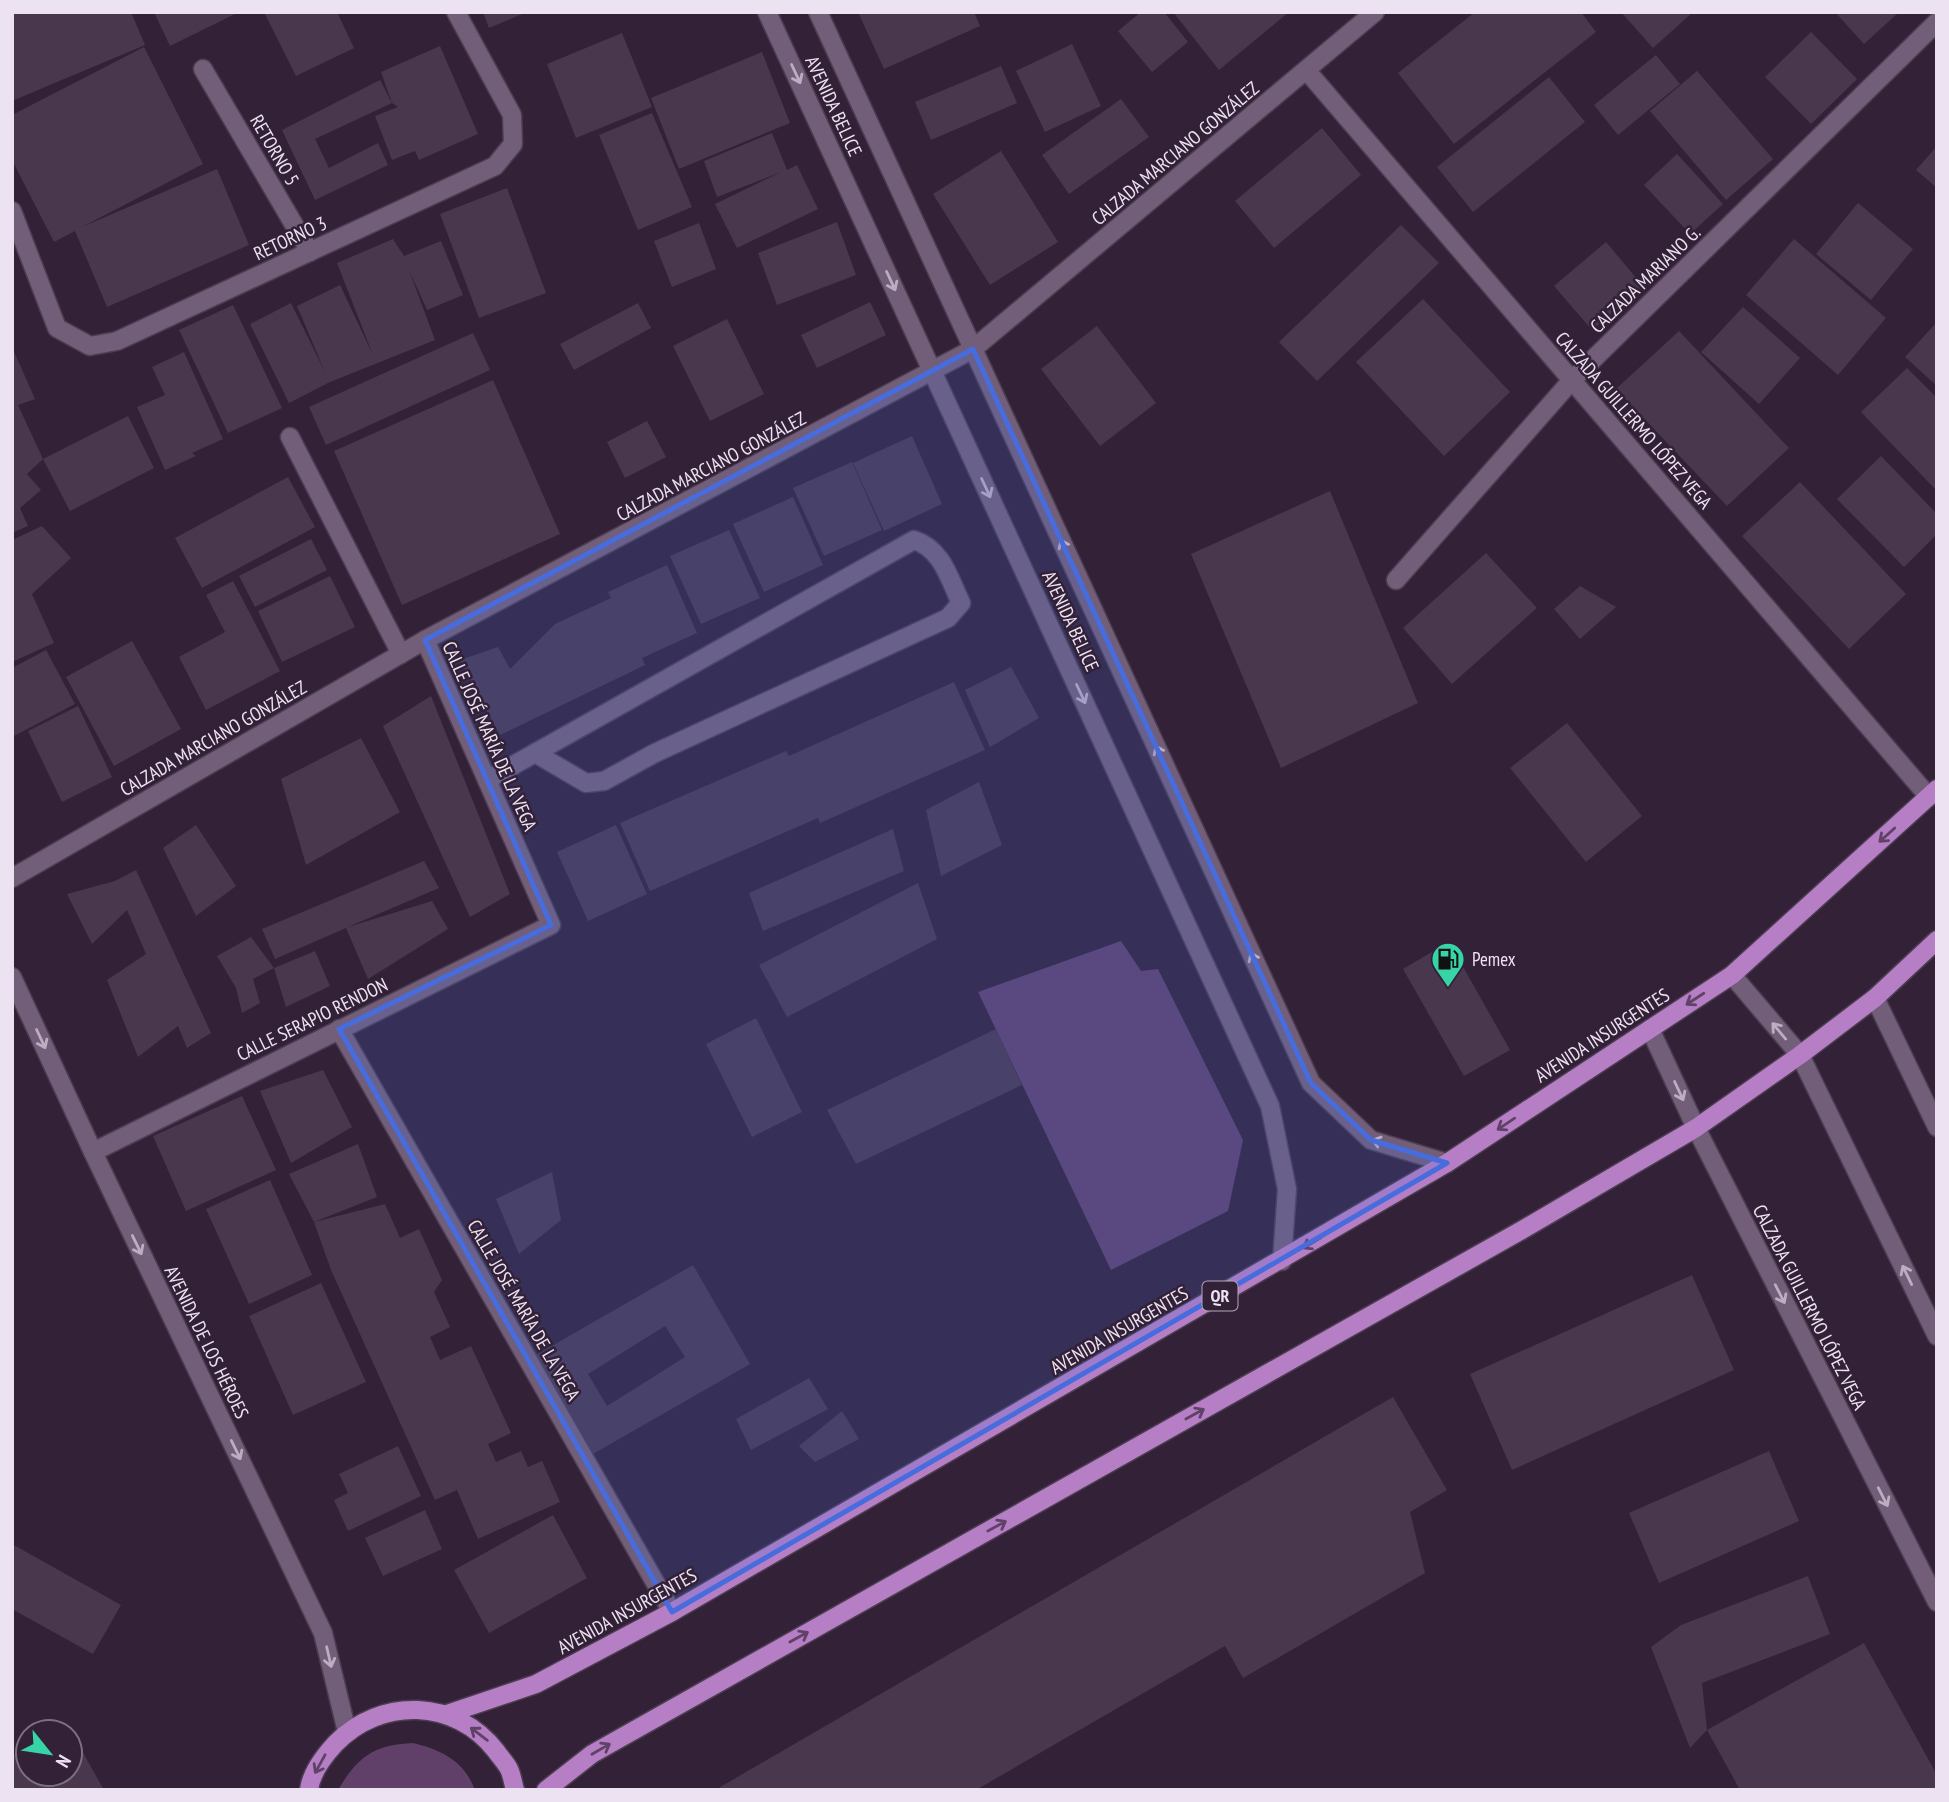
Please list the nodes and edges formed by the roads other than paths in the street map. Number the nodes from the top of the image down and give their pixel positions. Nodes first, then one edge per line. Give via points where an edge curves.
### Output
1 (456, 12) edge
2 (767, 12) edge
3 (818, 12) edge
4 (1375, 12) edge
5 (1937, 22) edge
6 (203, 69) dead end
7 (1307, 71) junction
8 (12, 211) edge
9 (310, 252) junction
10 (973, 349) junction
11 (933, 372) junction
12 (1572, 380) junction
13 (290, 437) dead end
14 (1396, 580) dead end
15 (425, 640) junction
16 (401, 654) junction
17 (535, 753) junction
18 (487, 780) junction
19 (1933, 793) edge
20 (12, 878) edge
21 (551, 925) joint
22 (1937, 940) edge
23 (1732, 975) junction
24 (12, 977) edge
25 (1875, 998) junction
26 (1650, 1028) junction
27 (339, 1029) junction
28 (1800, 1055) junction
29 (1937, 1127) edge
30 (1696, 1128) junction
31 (93, 1152) junction
32 (1447, 1163) junction
33 (1282, 1261) junction
34 (1937, 1336) edge
35 (1937, 1602) edge
36 (672, 1612) junction
37 (447, 1714) junction
38 (347, 1732) junction
39 (309, 1790) edge
40 (515, 1790) edge
41 (546, 1790) edge

1 - 9 street, RETORNO 3 via 512,115 513,144 495,166
2 -> 11 street, AVENIDA BELICE
3 - 10 street, AVENIDA BELICE
4 - 7 street, CALZADA MARCIANO GONZÁLEZ
5 - 12 street, CALZADA MARIANO G.
6 - 9 street, RETORNO 5
7 - 10 street, CALZADA MARCIANO GONZÁLEZ
7 - 12 street, CALZADA GUILLERMO LÓPEZ VEGA
8 - 9 street, RETORNO 3 via 57,328 90,346 117,341
10 - 11 street, CALZADA MARCIANO GONZÁLEZ
32 -> 10 street, AVENIDA BELICE via 1371,1140 1311,1083
11 - 15 street, CALZADA MARCIANO GONZÁLEZ
11 -> 33 street, AVENIDA BELICE via 1270,1106 1287,1189
12 - 14 street, CALZADA MARIANO G.
12 - 19 street, CALZADA GUILLERMO LÓPEZ VEGA
13 - 16 street
15 - 16 street, CALZADA MARCIANO GONZÁLEZ
15 - 18 street, CALLE JOSÉ MARÍA DE LA VEGA
16 - 20 street, CALZADA MARCIANO GONZÁLEZ
17 - 17 street via 914,540 928,544 937,554 961,603 948,618 604,780 586,783
17 - 18 street
18 - 21 street, CALLE JOSÉ MARÍA DE LA VEGA
19 -> 23 main road, AVENIDA INSURGENTES / QR
21 - 27 street, CALLE SERAPIO RENDON
22 - 25 main road
23 -> 26 main road, AVENIDA INSURGENTES / QR
28 -> 23 street
24 -> 31 street, AVENIDA DE LOS HÉROES
25 - 28 main road
25 - 29 street
26 -> 30 street, CALZADA GUILLERMO LÓPEZ VEGA
26 -> 32 main road, AVENIDA INSURGENTES / QR
27 - 31 street, CALLE SERAPIO RENDON
27 - 36 street, CALLE JOSÉ MARÍA DE LA VEGA
28 - 30 main road
34 -> 28 street
30 -> 35 street, CALZADA GUILLERMO LÓPEZ VEGA
41 -> 30 main road via 592,1754
31 -> 38 street, AVENIDA DE LOS HÉROES via 323,1633
32 -> 33 main road, AVENIDA INSURGENTES / QR
33 - 36 main road, AVENIDA INSURGENTES / QR
36 - 37 main road, AVENIDA INSURGENTES / QR via 536,1684
37 - 38 main road via 412,1709 378,1715
40 -> 37 main road via 509,1769 483,1735
38 -> 39 main road via 325,1755

